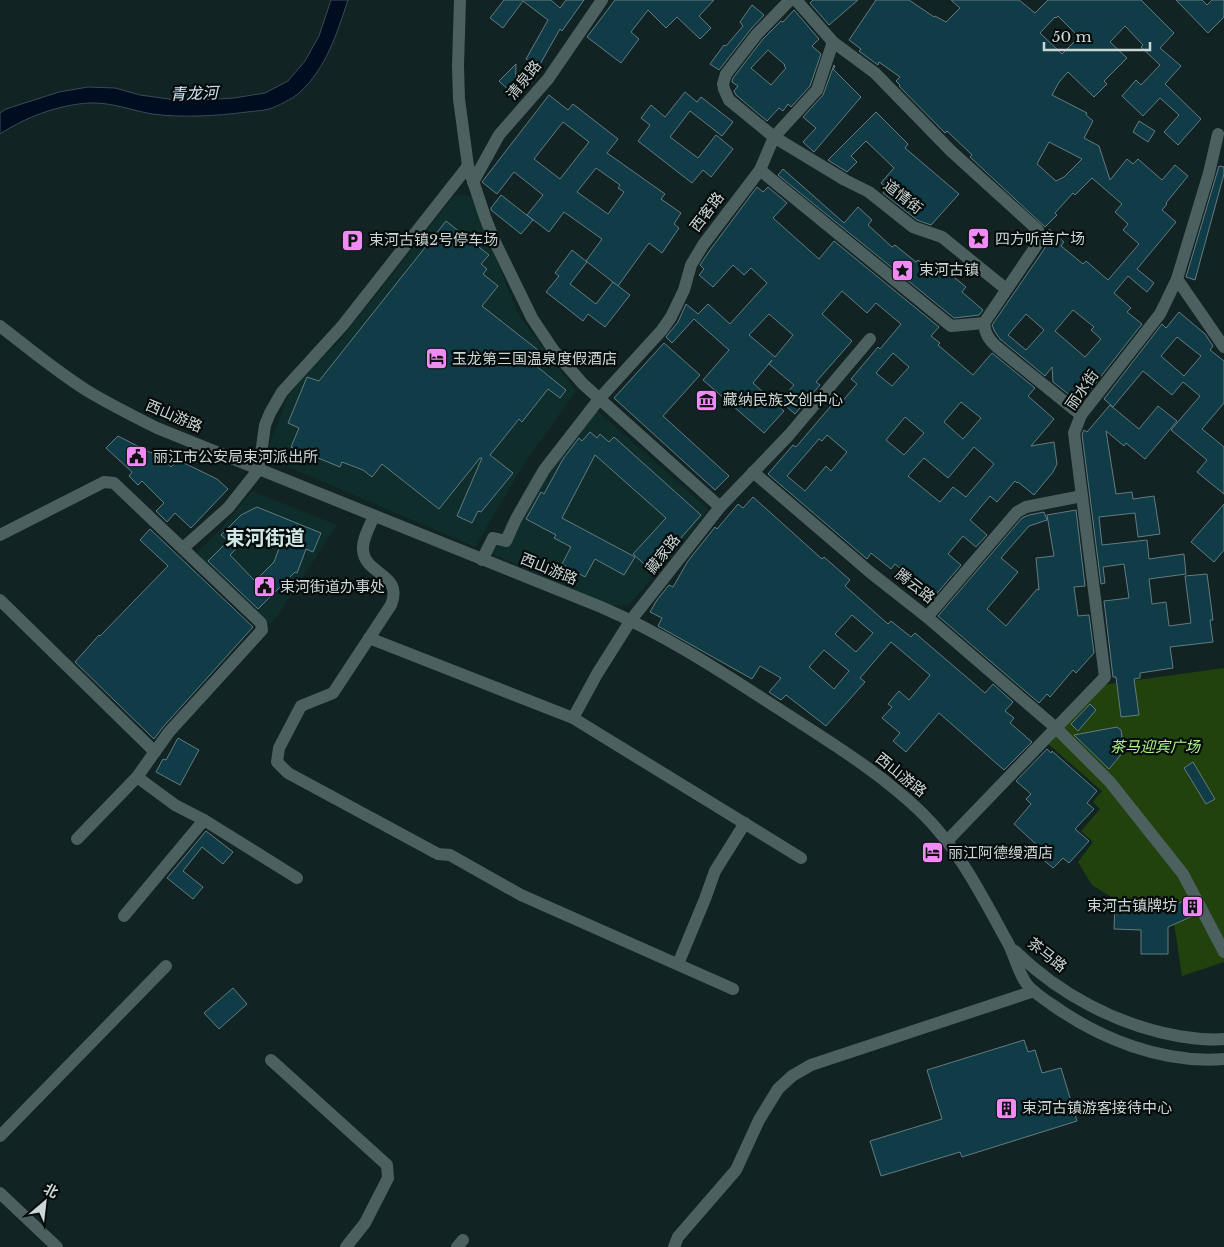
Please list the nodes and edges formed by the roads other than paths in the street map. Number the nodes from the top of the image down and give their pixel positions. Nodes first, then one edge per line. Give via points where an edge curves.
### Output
1 (460, 0) edge
2 (602, 0) edge
3 (790, 0) edge
4 (796, 0) edge
5 (833, 42) junction
6 (1218, 134) dead end
7 (774, 136) junction
8 (468, 166) junction
9 (760, 170) junction
10 (473, 182) junction
11 (1177, 279) junction
12 (1006, 289) junction
13 (984, 323) junction
14 (0, 326) edge
15 (870, 339) dead end
16 (1224, 347) edge
17 (600, 398) junction
18 (1082, 414) junction
19 (259, 469) junction
20 (753, 472) junction
21 (1082, 496) junction
22 (720, 506) junction
23 (374, 516) junction
24 (0, 535) edge
25 (183, 548) junction
26 (482, 560) junction
27 (0, 600) edge
28 (927, 617) junction
29 (632, 620) junction
30 (369, 638) junction
31 (574, 718) junction
32 (1056, 728) junction
33 (155, 752) junction
34 (137, 777) junction
35 (204, 820) junction
36 (745, 823) junction
37 (77, 839) dead end
38 (947, 841) junction
39 (802, 858) dead end
40 (297, 878) dead end
41 (124, 916) dead end
42 (1009, 946) junction
43 (1224, 952) edge
44 (678, 964) junction
45 (166, 966) dead end
46 (732, 989) dead end
47 (1034, 991) junction
48 (1224, 1039) edge
49 (1224, 1059) edge
50 (271, 1060) dead end
51 (0, 1136) edge
52 (0, 1193) edge
53 (57, 1247) edge
54 (346, 1247) edge
55 (674, 1247) edge

1 - 8 street via 459,99
2 - 10 street, 清泉路 via 548,79 500,135
3 - 7 street, 道情街 via 757,34 726,74 723,84 729,100
4 - 5 street
5 - 7 street, 西客路 via 818,90
5 - 12 street via 875,73 951,151 1038,230 1038,243
6 - 11 street, 丽水街
7 - 9 street, 西客路
7 - 12 street, 道情街 via 869,192 913,228 942,237
8 - 10 street
8 - 19 street via 343,324 282,392 265,425
9 - 13 street via 951,326
9 - 17 street, 西客路 via 703,245 662,330
10 - 17 street via 494,240 532,318 568,368
11 - 16 street
11 - 18 street, 丽水街 via 1160,314
12 - 13 street
13 - 18 street via 991,342
14 - 19 street, 西山游路 via 65,376 107,403 157,428
15 - 20 street, 藏家路 via 789,435
17 - 22 street
17 - 26 street, 西客路 via 544,470 506,541 493,538
18 - 21 street, 丽水街 via 1074,433
19 - 23 street, 西山游路
19 - 25 street via 228,508
20 - 22 street, 藏家路
20 - 28 street, 腾云路
21 - 28 street via 1017,512
21 - 32 street, 丽水街 via 1105,677
22 - 29 street, 藏家路
23 - 26 street, 西山游路
23 - 30 street via 363,552 367,563 391,582 395,596
24 - 25 street via 104,482 114,483
25 - 33 street via 261,623 262,630 169,732
26 - 29 street, 西山游路
27 - 33 street
28 - 32 street, 腾云路
29 - 31 street, 藏家路 via 597,674
29 - 38 street, 西山游路 via 683,648 837,746 907,799
30 - 31 street
30 - 44 street via 333,693 301,706 279,748 277,762 282,768 438,854 450,855 521,894
31 - 36 street
32 - 38 street
32 - 43 street, 腾云路 via 1110,782 1183,874
33 - 34 street
34 - 35 street via 175,805
34 - 37 street
35 - 40 street
35 - 41 street
36 - 39 street
36 - 44 street via 715,871
38 - 42 street, 西山游路 via 963,863
42 - 47 street, 茶马路 via 1026,983
42 - 48 street, 茶马路 via 1031,966 1076,997 1118,1019 1160,1033
44 - 46 street
45 - 51 street
47 - 49 street, 茶马路 via 1065,1014 1113,1039 1156,1052
47 - 55 street via 811,1065 792,1076 772,1097 758,1120 736,1170 678,1236
50 - 54 street via 387,1165 388,1178 365,1223
52 - 53 street

